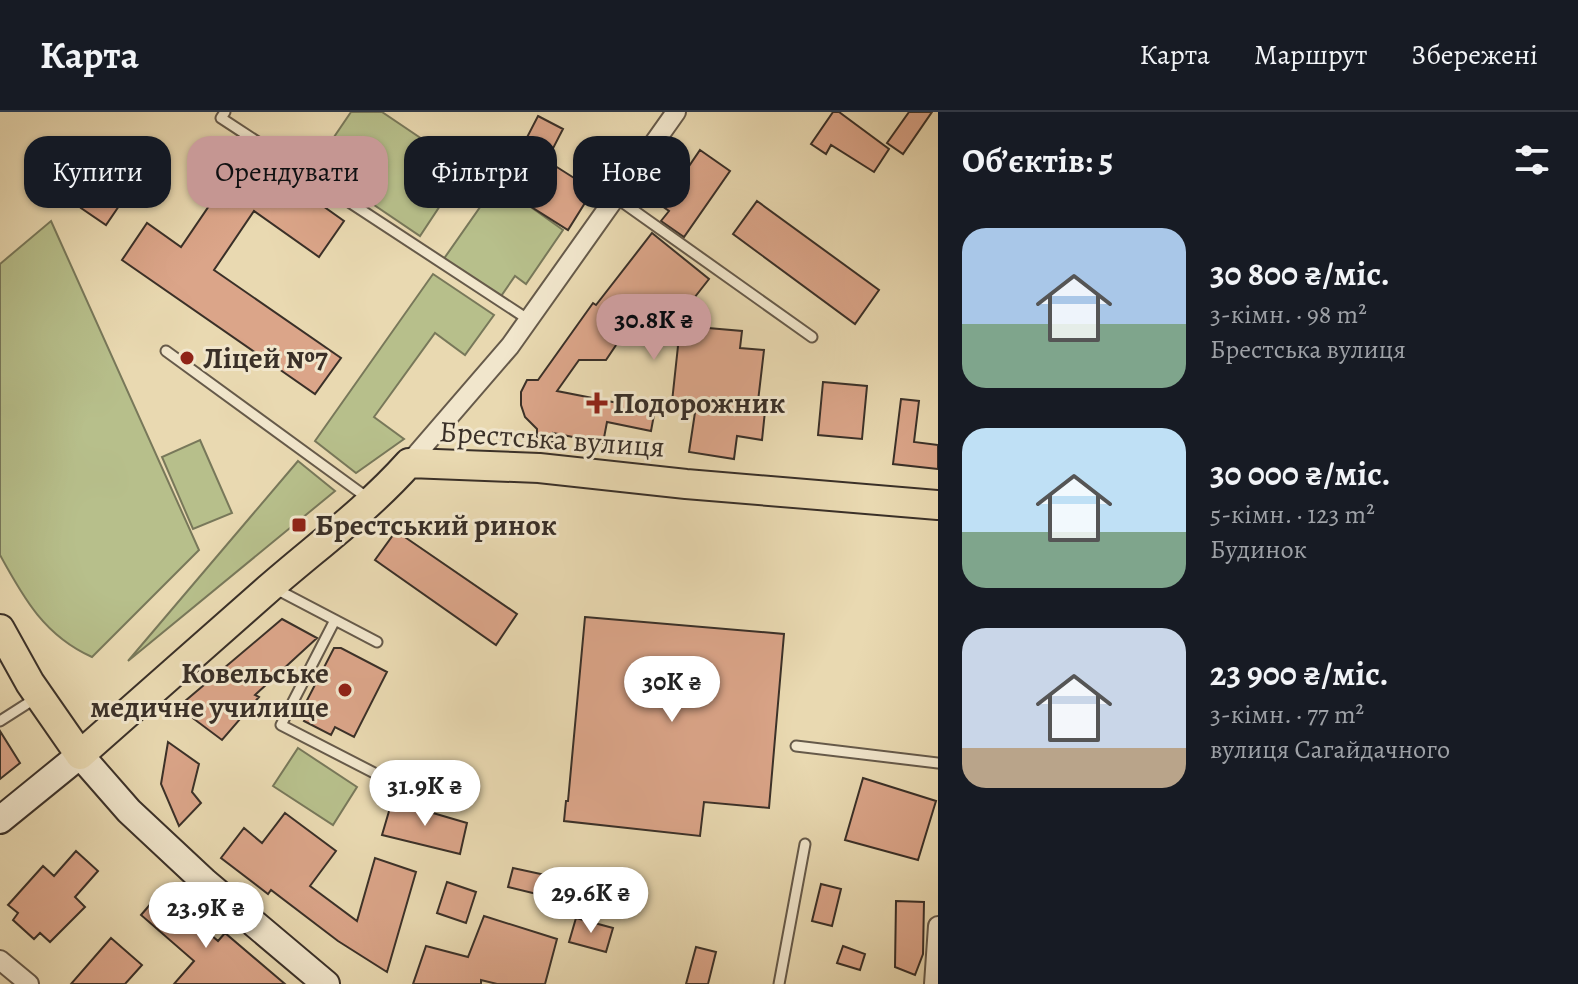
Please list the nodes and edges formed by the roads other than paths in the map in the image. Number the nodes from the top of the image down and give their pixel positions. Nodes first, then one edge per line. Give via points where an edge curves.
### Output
1 (225, 112) edge
2 (676, 112) edge
3 (659, 136) edge
4 (607, 208) edge
5 (630, 208) edge
6 (529, 320) junction
7 (812, 337) dead end
8 (166, 351) dead end
9 (409, 463) junction
10 (372, 501) junction
11 (938, 505) edge
12 (271, 586) junction
13 (335, 620) junction
14 (0, 629) edge
15 (377, 642) dead end
16 (39, 696) junction
17 (0, 721) edge
18 (796, 746) dead end
19 (80, 755) junction
20 (938, 763) edge
21 (419, 796) dead end
22 (0, 820) edge
23 (805, 844) dead end
24 (938, 926) edge
25 (0, 960) edge
26 (29, 984) edge
27 (326, 984) edge
28 (779, 984) edge
29 (934, 984) edge

1 - 6 lane via 221,118
2 - 3 street
4 - 6 street
5 - 7 lane
6 - 9 street
8 - 10 lane
9 - 10 main road, Брестська вулиця
9 - 11 main road, Брестська вулиця via 539,468
10 - 12 main road, Брестська вулиця
12 - 13 lane
12 - 19 main road, Брестська вулиця
13 - 15 lane
13 - 21 lane via 281,725
14 - 16 main road
16 - 17 lane
16 - 19 main road
18 - 20 lane
19 - 22 main road
19 - 27 main road via 194,872
23 - 28 lane
24 - 29 street
25 - 26 street

